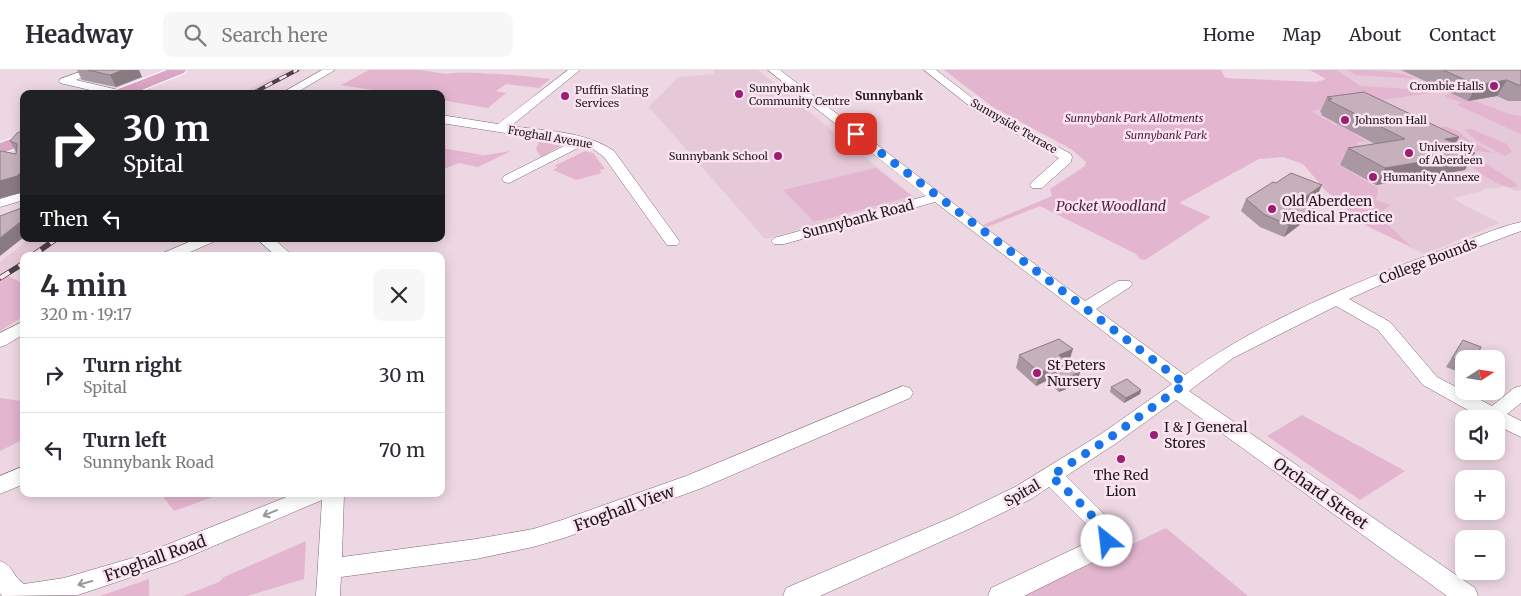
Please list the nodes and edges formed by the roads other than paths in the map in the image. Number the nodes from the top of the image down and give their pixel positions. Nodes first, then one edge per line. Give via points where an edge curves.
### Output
1 (95, 70) edge
2 (330, 70) edge
3 (575, 70) edge
4 (773, 70) edge
5 (930, 70) edge
6 (184, 72) edge
7 (102, 90) edge
8 (131, 90) edge
9 (146, 90) edge
10 (292, 90) edge
11 (445, 120) edge
12 (501, 128) junction
13 (20, 133) edge
14 (0, 141) edge
15 (20, 142) edge
16 (583, 142) junction
17 (3, 154) edge
18 (509, 179) dead end
19 (1037, 186) dead end
20 (20, 197) edge
21 (938, 198) junction
22 (0, 202) edge
23 (1521, 226) edge
24 (779, 241) dead end
25 (201, 242) edge
26 (269, 242) edge
27 (672, 242) dead end
28 (177, 252) edge
29 (280, 252) edge
30 (1124, 284) dead end
31 (1336, 299) junction
32 (1084, 309) junction
33 (20, 328) edge
34 (0, 341) edge
35 (1180, 388) junction
36 (903, 393) dead end
37 (1521, 393) edge
38 (1485, 410) edge
39 (1498, 410) edge
40 (1505, 421) edge
41 (1521, 430) edge
42 (20, 476) edge
43 (1051, 476) junction
44 (0, 486) edge
45 (308, 497) edge
46 (333, 497) edge
47 (329, 569) junction
48 (0, 571) edge
49 (328, 596) edge
50 (795, 596) edge
51 (1000, 596) edge
52 (1466, 596) edge

1 - 7 street via 64,81
2 - 10 street
3 - 12 street
4 - 21 street, Sunnybank Road
5 - 19 street, Sunnyside Terrace via 980,109 1066,157
6 - 8 main road
6 - 9 main road
11 - 12 street, Froghall Avenue
12 - 16 street, Froghall Avenue
13 - 14 main road
15 - 17 main road
16 - 18 street
16 - 27 street, Froghall Avenue via 609,154
20 - 22 street
21 - 24 street, Sunnybank Road
21 - 32 street, Sunnybank Road
23 - 31 street, College Bounds via 1439,255
25 - 28 street
26 - 29 street
30 - 32 street
31 - 35 street, Spital via 1227,354
31 - 38 street via 1384,326 1430,381
32 - 35 street, Sunnybank Road
33 - 34 street
35 - 43 street, Spital
35 - 52 street, Orchard Street
36 - 47 street, Froghall View via 694,482 564,529 476,549
37 - 39 street
40 - 41 street
42 - 44 street
43 - 50 street, Spital via 994,508
43 - 51 street via 1099,523 1107,541 1103,546
45 -> 48 street, Froghall Road via 170,554 60,590 23,595 8,587
46 - 47 street
47 - 49 street

